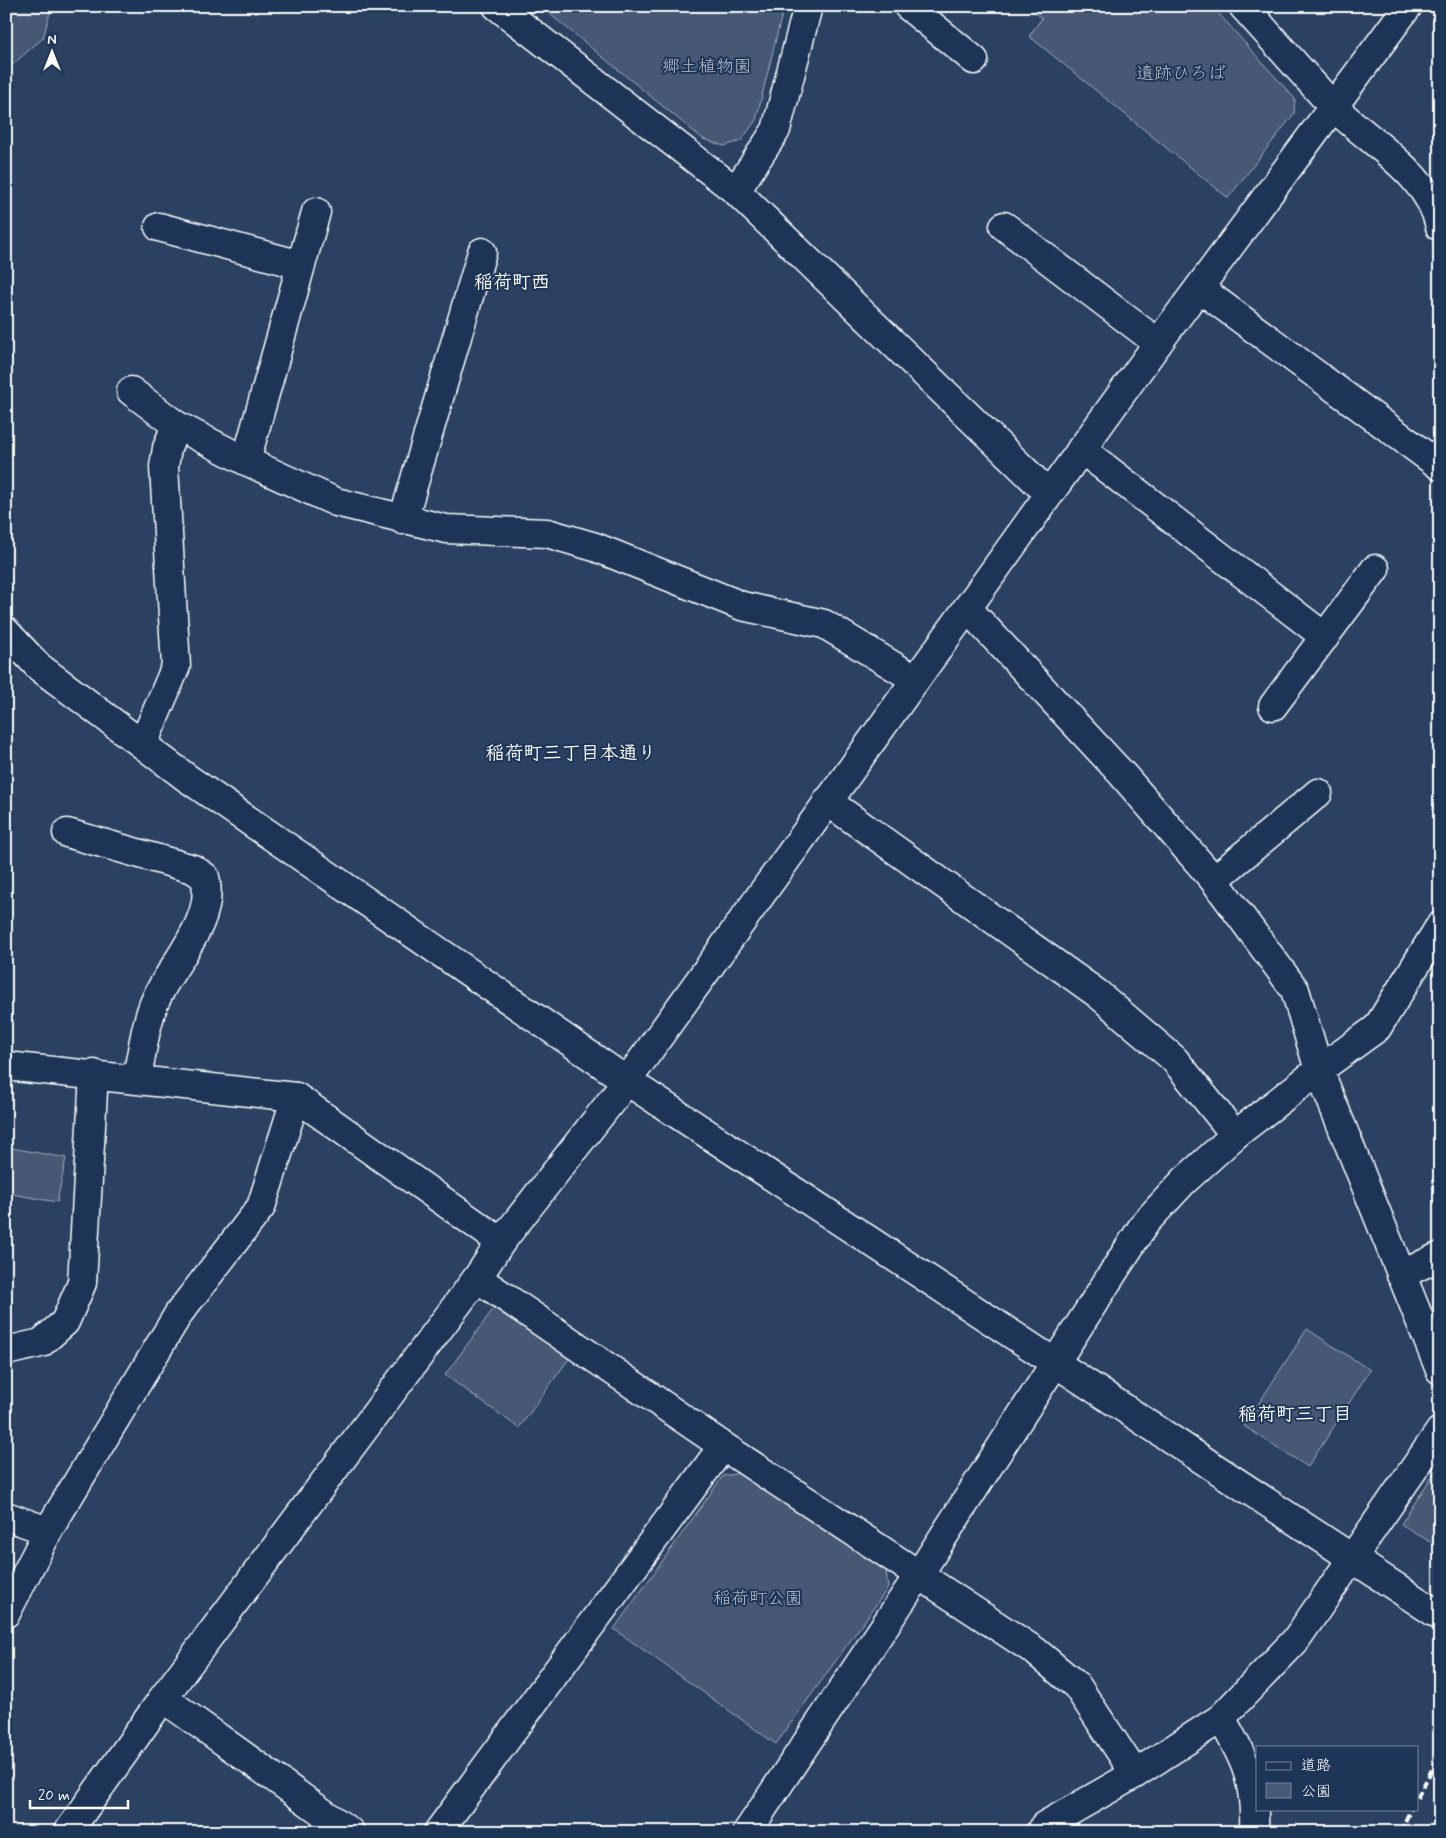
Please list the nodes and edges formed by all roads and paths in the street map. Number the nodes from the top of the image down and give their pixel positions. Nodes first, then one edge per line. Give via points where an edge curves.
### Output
1 (497, 6) edge
2 (808, 6) edge
3 (908, 6) edge
4 (1243, 6) edge
5 (1408, 6) edge
6 (974, 60) dead end
7 (1334, 107) junction
8 (736, 191) junction
9 (316, 212) dead end
10 (1004, 226) dead end
11 (159, 227) dead end
12 (1440, 227) edge
13 (482, 252) dead end
14 (301, 265) junction
15 (1199, 288) junction
16 (1158, 343) junction
17 (131, 391) dead end
18 (176, 425) junction
19 (1082, 449) junction
20 (246, 461) junction
21 (1440, 466) edge
22 (1049, 494) junction
23 (403, 520) junction
24 (1375, 569) dead end
25 (967, 608) junction
26 (6, 632) edge
27 (1325, 637) junction
28 (915, 679) junction
29 (1274, 706) dead end
30 (143, 744) junction
31 (1318, 793) dead end
32 (827, 800) junction
33 (67, 834) dead end
34 (1214, 880) junction
35 (1440, 926) edge
36 (6, 1066) edge
37 (1319, 1070) junction
38 (94, 1074) junction
39 (137, 1079) junction
40 (627, 1081) junction
41 (296, 1097) junction
42 (1235, 1135) junction
43 (501, 1242) junction
44 (1440, 1256) edge
45 (1402, 1275) junction
46 (477, 1278) junction
47 (6, 1351) edge
48 (1055, 1364) junction
49 (1440, 1370) edge
50 (1440, 1431) edge
51 (723, 1446) junction
52 (6, 1516) edge
53 (48, 1531) junction
54 (1351, 1557) junction
55 (918, 1576) junction
56 (6, 1613) edge
57 (1440, 1616) edge
58 (163, 1698) junction
59 (1221, 1718) junction
60 (1135, 1774) junction
61 (68, 1832) edge
62 (350, 1832) edge
63 (438, 1832) edge
64 (747, 1832) edge
65 (1040, 1832) edge
66 (1254, 1832) edge

1 - 8 street
2 - 8 street via 776,130
3 - 6 street
4 - 7 street
5 - 7 street
7 - 12 street via 1420,184
7 - 15 street
8 - 22 street
9 - 14 street
10 - 16 street
11 - 14 street
13 - 23 street
14 - 20 street
15 - 16 street
15 - 21 street
16 - 19 street
17 - 18 street
18 - 20 street
18 - 30 street via 164,467 176,666
19 - 22 street
19 - 27 street
20 - 23 street via 336,502
22 - 25 street
23 - 28 street via 446,529 547,533 595,547 742,606 824,624
24 - 27 street
25 - 28 street
25 - 34 street via 1122,774
26 - 30 street via 39,667
27 - 29 street
28 - 32 street
30 - 40 street via 187,778
31 - 34 street
32 - 40 street
32 - 42 street via 1098,994 1174,1059
33 - 39 street via 193,869 204,877 208,890 204,912 150,1012
34 - 37 street via 1295,990
35 - 37 street via 1377,1028
36 - 38 street
37 - 42 street
37 - 45 street
38 - 39 street
38 - 47 street via 82,1283 65,1322 41,1343
39 - 41 street
40 - 43 street
40 - 48 street
41 - 43 street
41 - 53 street via 261,1207 180,1313
42 - 48 street via 1184,1181 1146,1223
43 - 46 street
44 - 45 street
45 - 49 street
46 - 51 street
46 - 58 street
48 - 54 street
48 - 55 street
50 - 54 street
51 - 55 street
51 - 63 street
52 - 53 street
53 - 56 street
54 - 57 street
54 - 59 street via 1295,1642
55 - 60 street via 1035,1651 1077,1686
55 - 64 street
58 - 61 street
58 - 62 street
59 - 60 street
59 - 66 street via 1244,1758 1255,1801
60 - 65 street via 1044,1826

